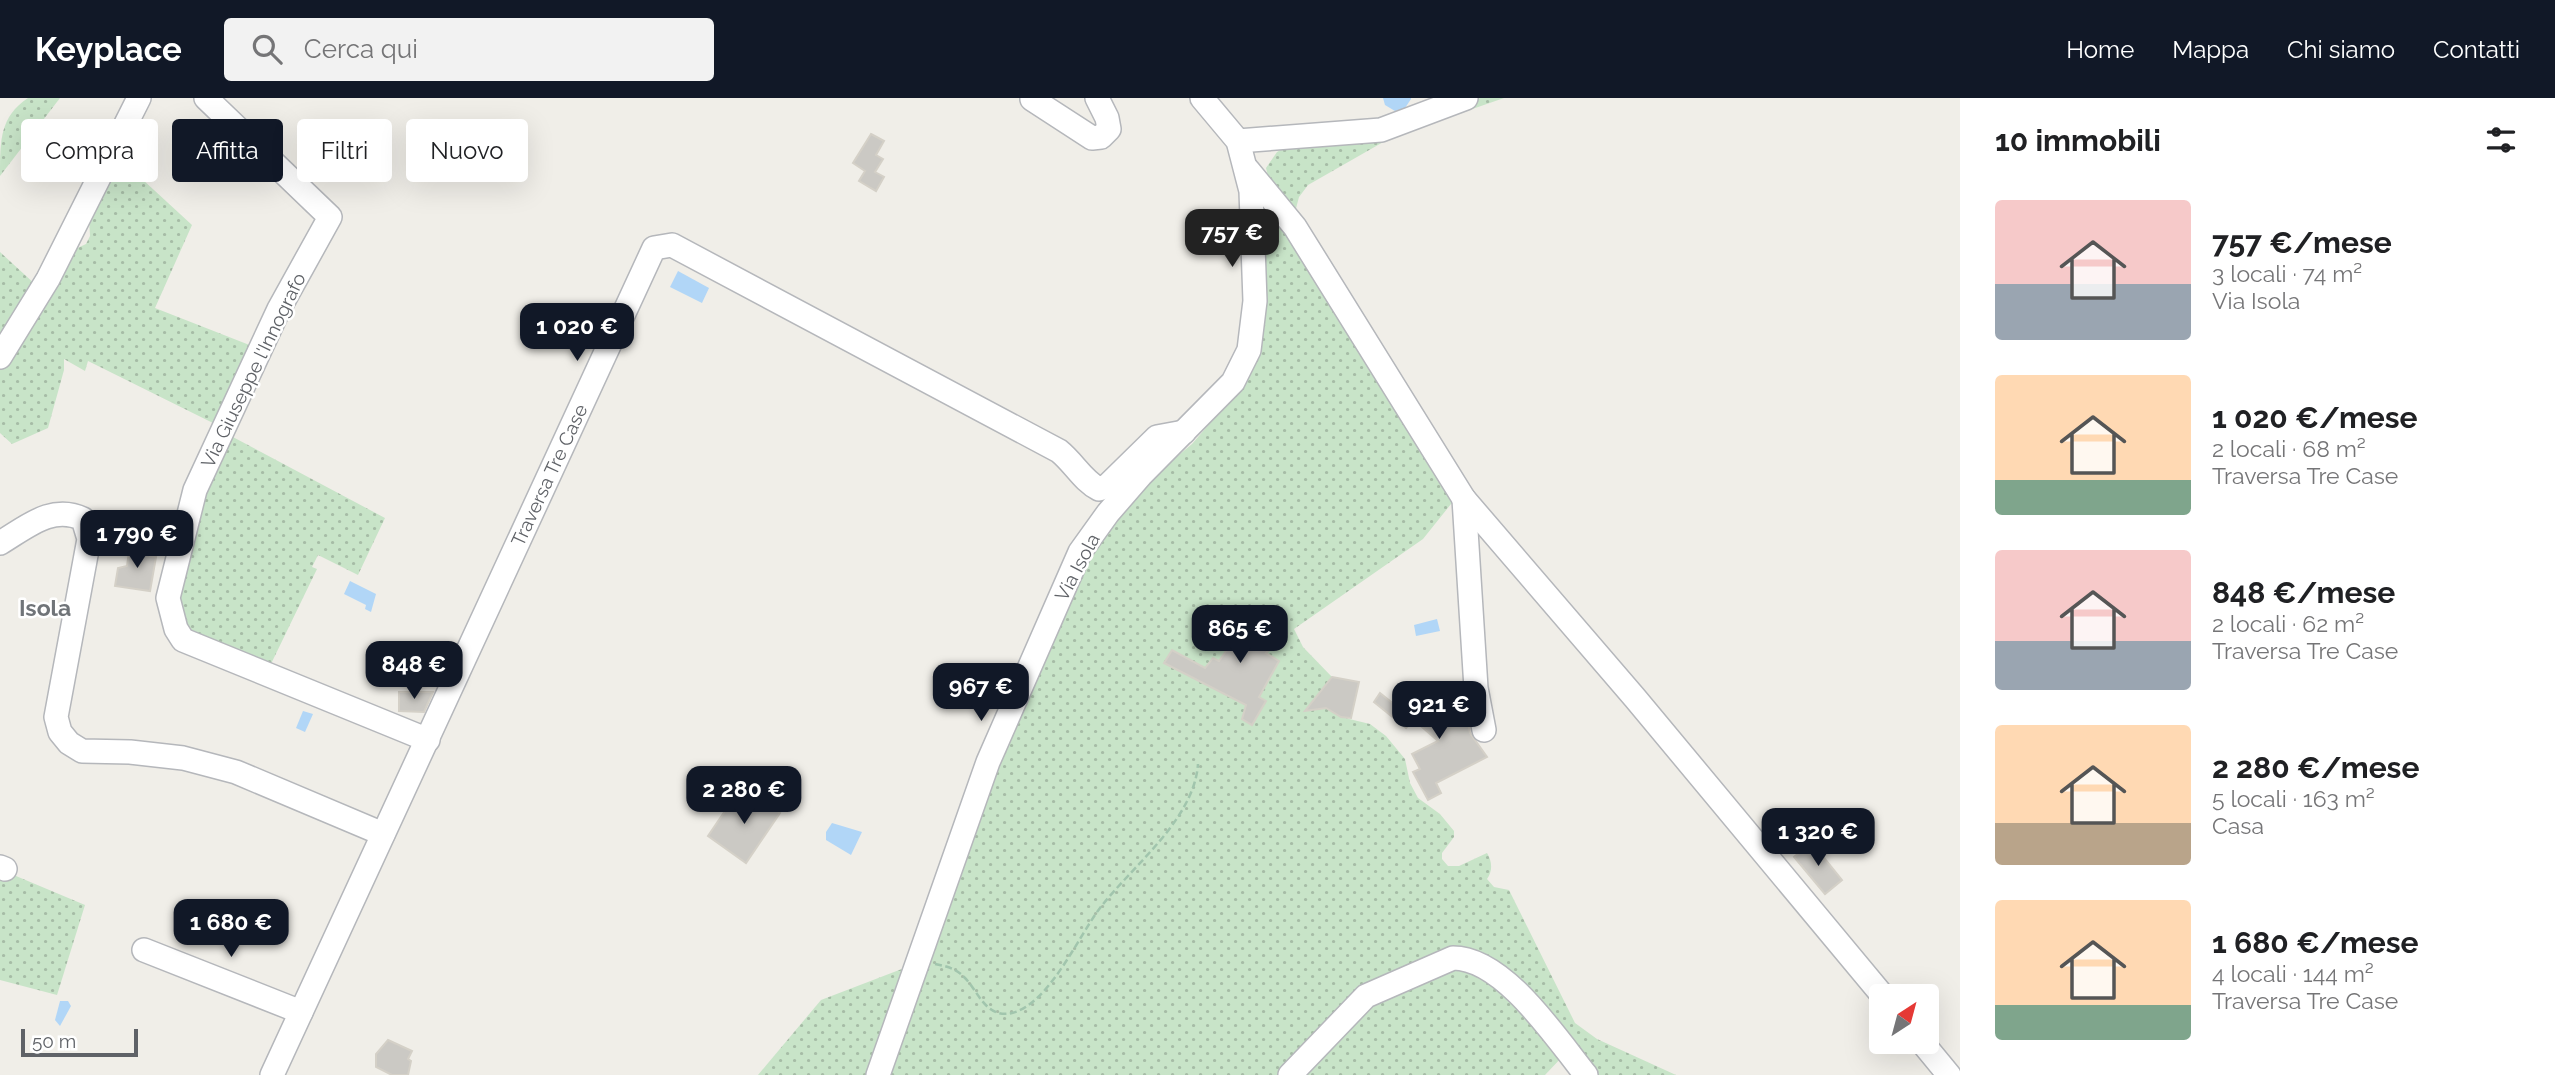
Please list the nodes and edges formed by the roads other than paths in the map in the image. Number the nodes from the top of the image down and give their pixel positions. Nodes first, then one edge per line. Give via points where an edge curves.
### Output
1 (139, 98) edge
2 (206, 98) edge
3 (1097, 98) edge
4 (1202, 98) edge
5 (1466, 98) edge
6 (1032, 99) edge
7 (1238, 141) junction
8 (1246, 167) junction
9 (0, 357) edge
10 (1184, 432) junction
11 (1464, 499) junction
12 (0, 542) edge
13 (1484, 730) dead end
14 (428, 740) junction
15 (383, 834) junction
16 (144, 950) dead end
17 (1873, 984) edge
18 (302, 1012) junction
19 (1932, 1054) edge
20 (272, 1075) edge
21 (878, 1075) edge
22 (1290, 1075) edge
23 (1586, 1075) edge
24 (1949, 1075) edge

1 - 9 street via 48,279
2 - 14 street, Via Giuseppe l'Innografo via 330,217 279,309 195,490 168,598 176,629 183,640
3 - 6 street via 1109,129 1101,138 1092,138
4 - 7 street, Via Isola
5 - 7 street via 1381,130
7 - 8 street, Via Isola
8 - 10 street, Via Isola via 1255,301 1249,350 1233,382
8 - 11 street via 1295,226
10 - 14 street, Traversa Tre Case via 1157,437 1099,489 1059,451 663,244 654,248
10 - 21 street, Via Isola via 1108,513 1080,552 988,762
11 - 13 street via 1476,688
11 - 17 street
12 - 15 street via 50,514 69,512 83,519 89,539 56,717 69,743 82,751 183,758 236,772
14 - 15 street, Traversa Tre Case
15 - 18 street, Traversa Tre Case
16 - 18 street
18 - 20 street, Traversa Tre Case
19 - 24 street
22 - 23 street via 1366,996 1453,958 1465,958 1510,985

